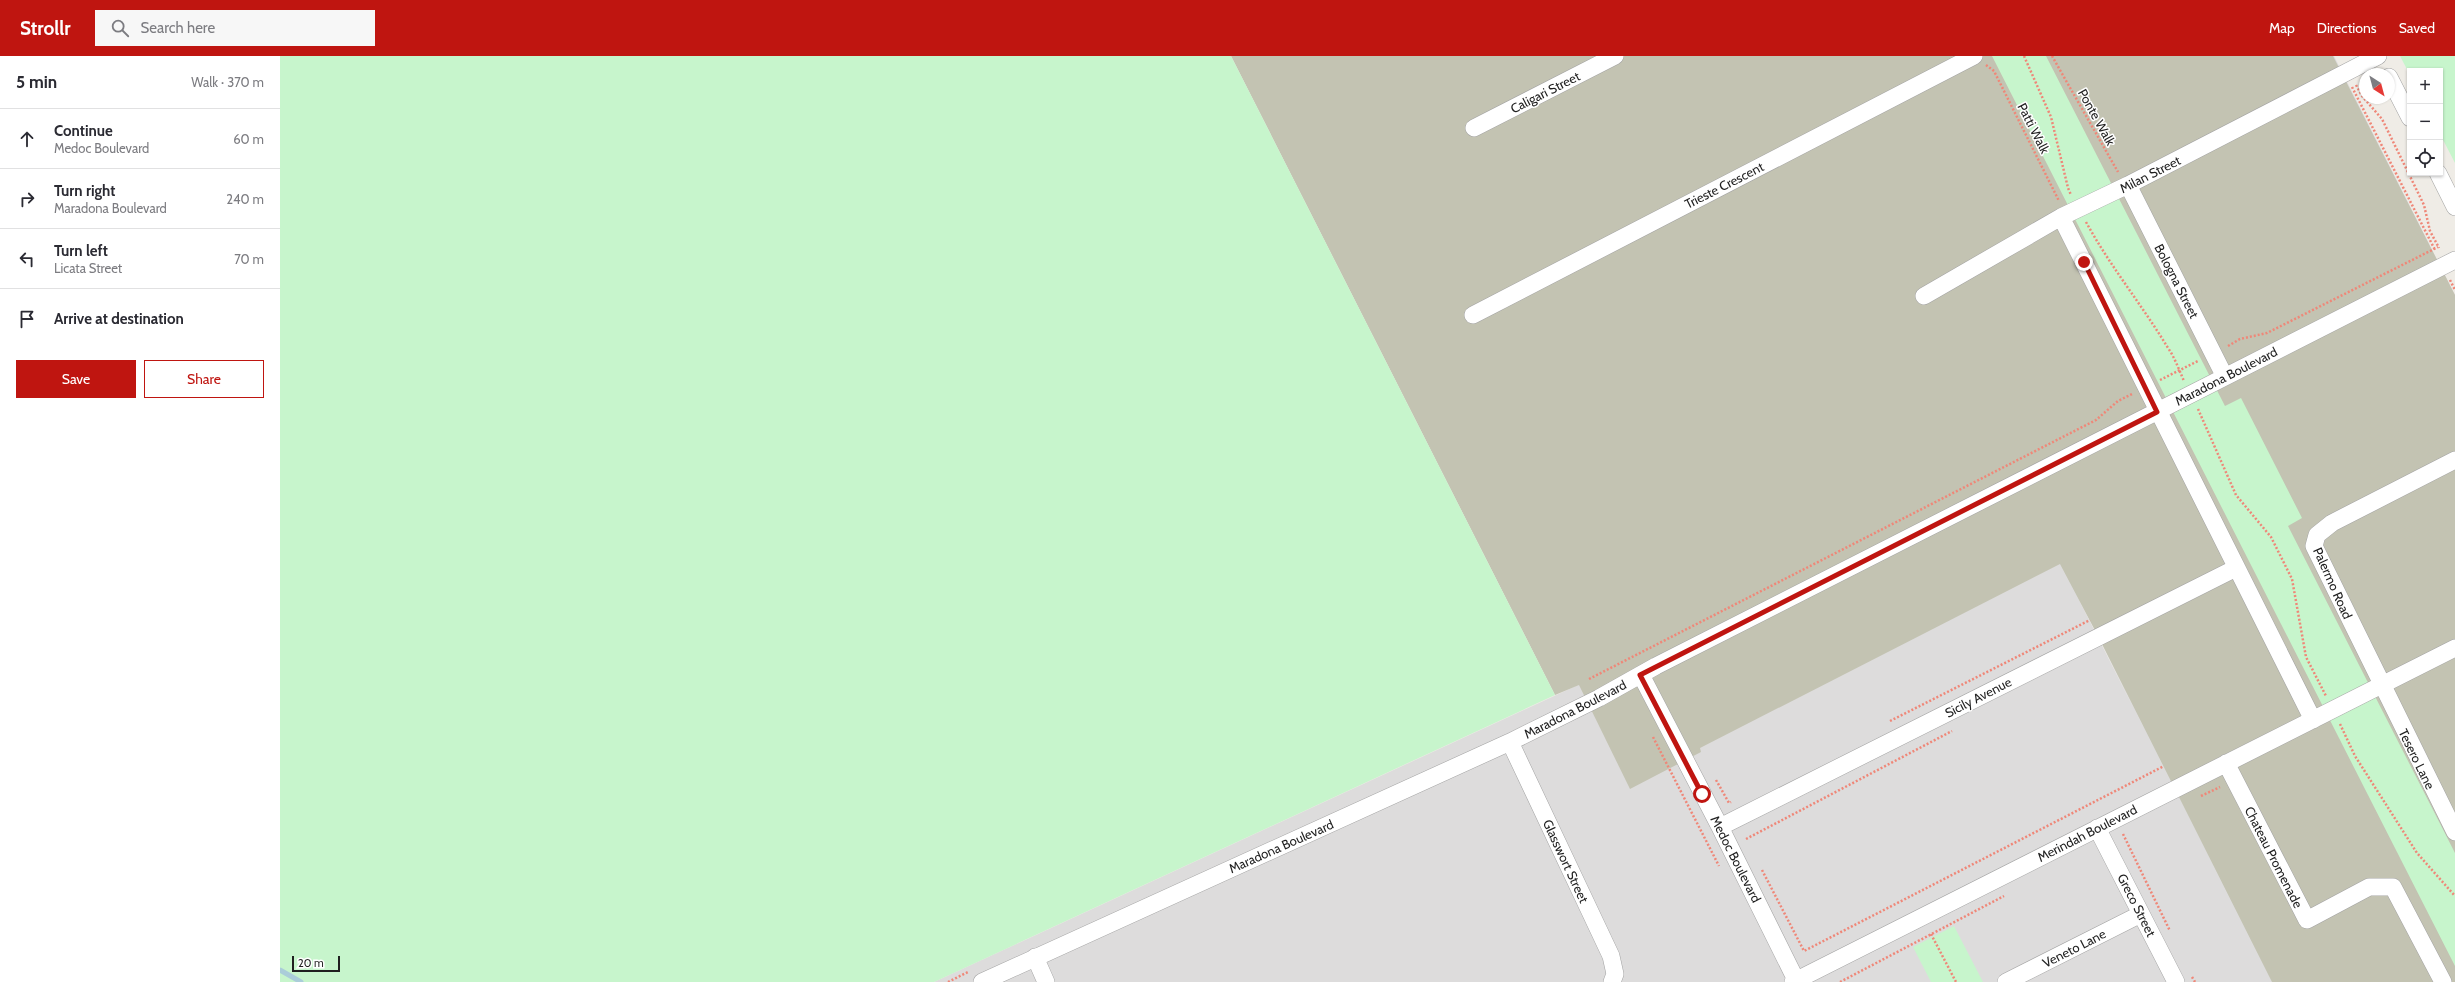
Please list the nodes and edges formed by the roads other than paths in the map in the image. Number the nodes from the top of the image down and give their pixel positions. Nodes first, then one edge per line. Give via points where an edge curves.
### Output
1 (1615, 56) edge
2 (1974, 56) edge
3 (2378, 56) edge
4 (2385, 68) edge
5 (2395, 89) edge
6 (2407, 112) edge
7 (1474, 128) dead end
8 (2440, 176) edge
9 (2128, 185) junction
10 (2455, 206) edge
11 (2061, 217) junction
12 (2448, 263) edge
13 (1924, 296) dead end
14 (1473, 315) dead end
15 (2225, 377) junction
16 (2157, 412) junction
17 (2455, 460) edge
18 (2236, 568) junction
19 (2455, 648) edge
20 (1640, 675) junction
21 (2381, 686) junction
22 (2313, 720) junction
23 (1510, 742) junction
24 (2226, 763) junction
25 (1720, 827) junction
26 (2455, 832) edge
27 (2101, 835) junction
28 (2141, 914) junction
29 (1035, 957) junction
30 (1795, 981) edge
31 (982, 982) edge
32 (1046, 982) edge
33 (1612, 982) edge
34 (2006, 982) edge
35 (2176, 982) edge
36 (2443, 982) edge

1 - 7 street, Caligari Street
2 - 14 street, Trieste Crescent
3 - 4 street
3 - 9 street, Milan Street
5 - 6 street
8 - 10 street
9 - 11 street, Milan Street
9 - 15 street, Bologna Street
11 - 13 street, Milan Street
11 - 16 street
12 - 15 street, Maradona Boulevard
15 - 16 street, Maradona Boulevard
16 - 18 street
16 - 20 street, Maradona Boulevard
17 - 21 street, Palermo Road via 2332,523 2317,534 2314,546
18 - 22 street
18 - 25 street, Sicily Avenue
19 - 21 street, Merindah Boulevard
20 - 23 street, Maradona Boulevard
20 - 25 street, Medoc Boulevard
21 - 22 street, Merindah Boulevard
21 - 26 street, Tesero Lane
22 - 24 street, Merindah Boulevard
23 - 29 street, Maradona Boulevard
23 - 33 street, Glasswort Street via 1611,956 1615,974
24 - 27 street, Merindah Boulevard
24 - 36 street, Chateau Promenade via 2307,920 2370,887 2393,887
25 - 30 street, Medoc Boulevard
27 - 28 street, Greco Street
27 - 30 street, Merindah Boulevard
28 - 34 street, Veneto Lane
28 - 35 street, Greco Street
29 - 31 street, Maradona Boulevard
29 - 32 street

